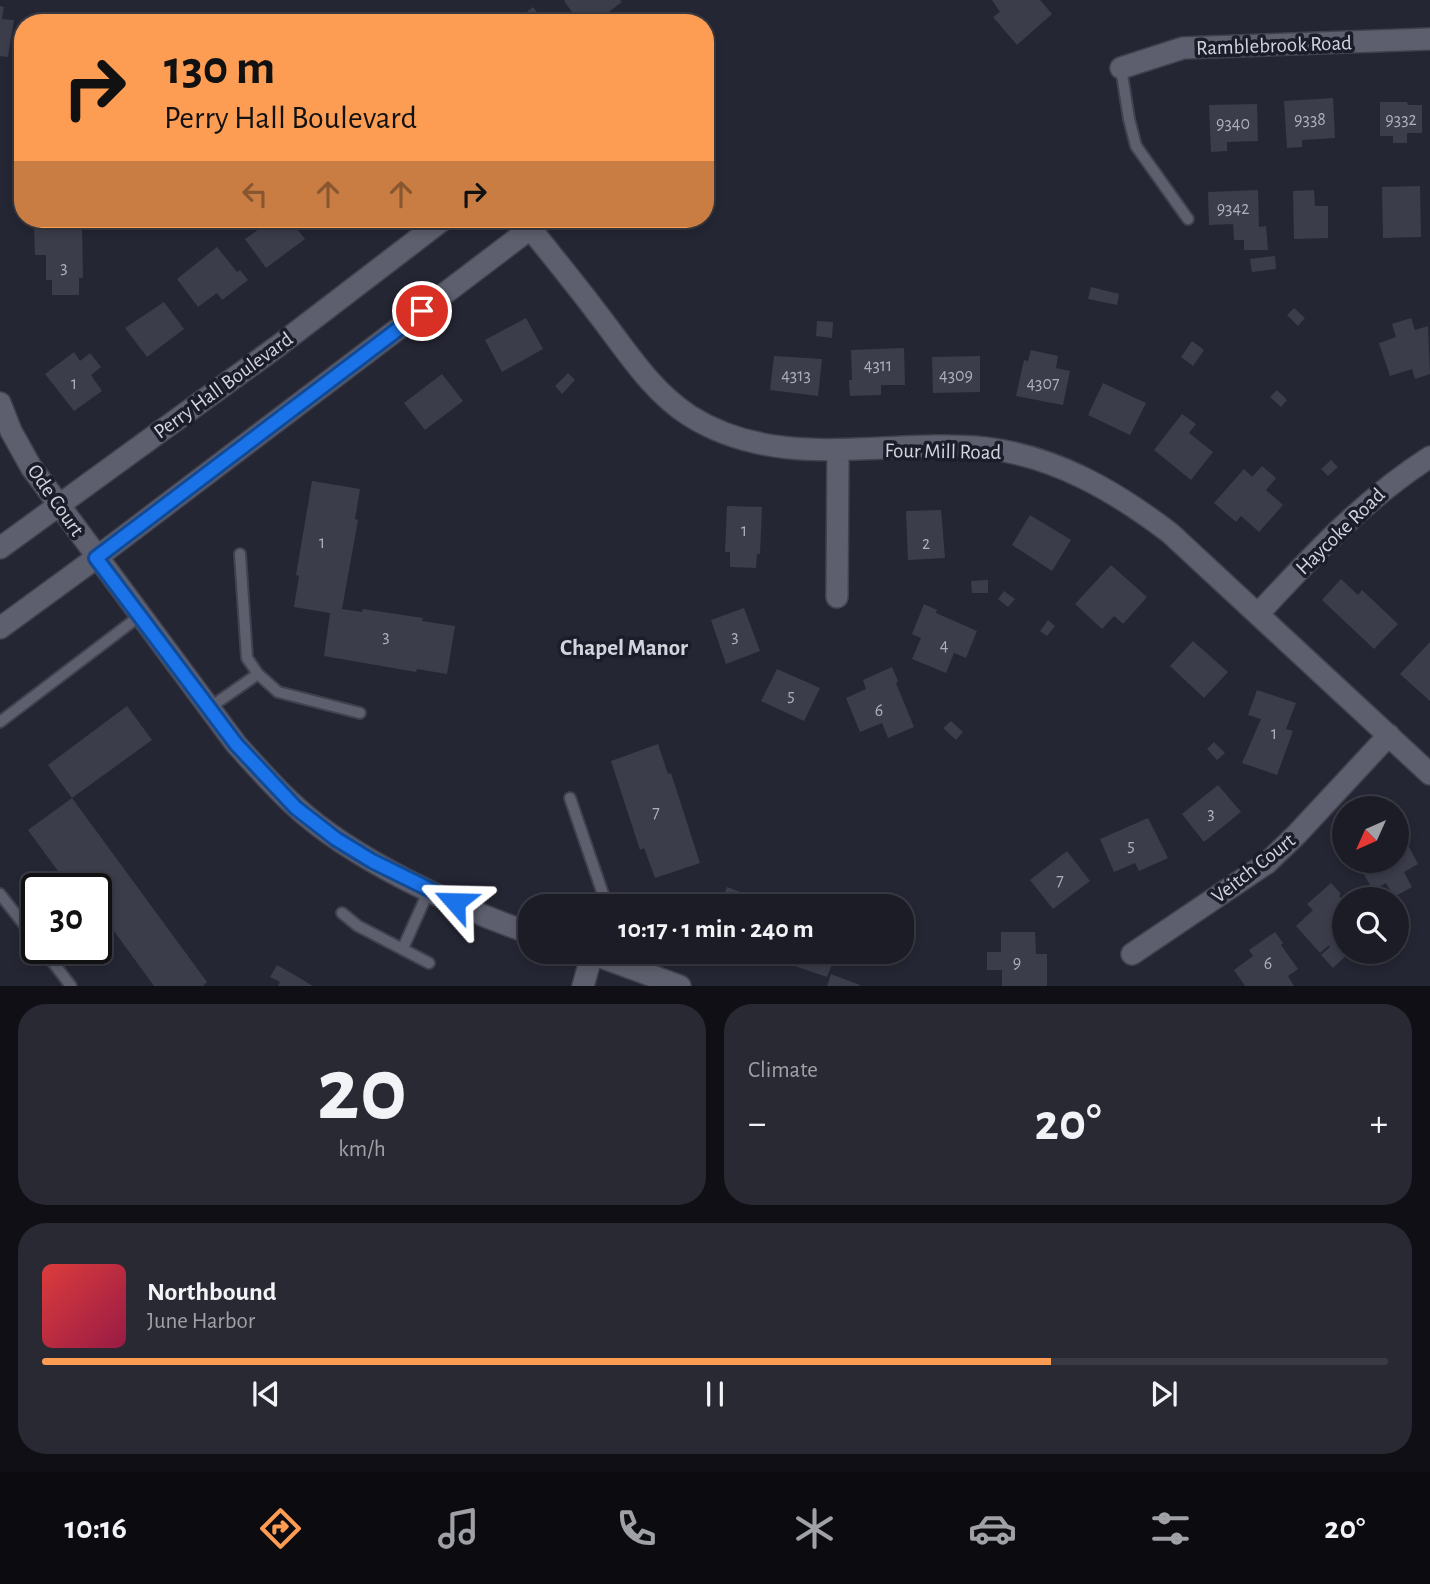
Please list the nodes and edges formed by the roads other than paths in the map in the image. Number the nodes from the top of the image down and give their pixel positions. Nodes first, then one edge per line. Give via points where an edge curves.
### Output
1 (1430, 39) edge
2 (1121, 68) joint
3 (1188, 219) dead end
4 (432, 228) edge
5 (524, 228) edge
6 (536, 228) edge
7 (0, 403) edge
8 (838, 452) junction
9 (1430, 457) edge
10 (58, 505) junction
11 (0, 548) edge
12 (240, 554) dead end
13 (96, 558) junction
14 (837, 597) dead end
15 (1258, 614) junction
16 (141, 615) junction
17 (0, 628) edge
18 (258, 674) junction
19 (209, 708) junction
20 (360, 713) dead end
21 (0, 722) edge
22 (1389, 735) junction
23 (1430, 774) edge
24 (570, 798) dead end
25 (429, 890) junction
26 (0, 894) edge
27 (603, 894) edge
28 (342, 913) dead end
29 (21, 921) edge
30 (518, 929) edge
31 (402, 948) junction
32 (1132, 954) dead end
33 (429, 962) dead end
34 (55, 964) edge
35 (588, 964) edge
36 (621, 964) edge
37 (71, 985) edge
38 (583, 985) edge
39 (680, 985) edge

1 - 2 street, Ramblebrook Road via 1183,48
2 - 3 lane via 1136,146
4 - 10 street, Perry Hall Boulevard
5 - 13 street
6 - 8 street, Four Mill Road via 666,398 719,432 753,443
7 - 10 street, Ode Court via 31,467
8 - 14 street
8 - 15 street, Four Mill Road via 983,448 1072,471 1133,505 1170,533
9 - 15 street, Haycoke Road via 1378,492
10 - 11 street, Perry Hall Boulevard
10 - 13 street, Ode Court
12 - 18 lane via 247,658
13 - 16 street, Ode Court
13 - 17 street
15 - 22 street, Four Mill Road
16 - 19 street, Ode Court
16 - 21 lane
18 - 19 lane
18 - 20 lane via 278,692
19 - 25 street, Ode Court via 296,808 348,846
22 - 23 street, Four Mill Road
22 - 32 street, Veitch Court via 1266,863
24 - 27 lane
25 - 30 street, Ode Court
25 - 31 lane
26 - 29 lane
28 - 31 lane
31 - 33 lane
34 - 37 lane
35 - 38 street
36 - 39 street

